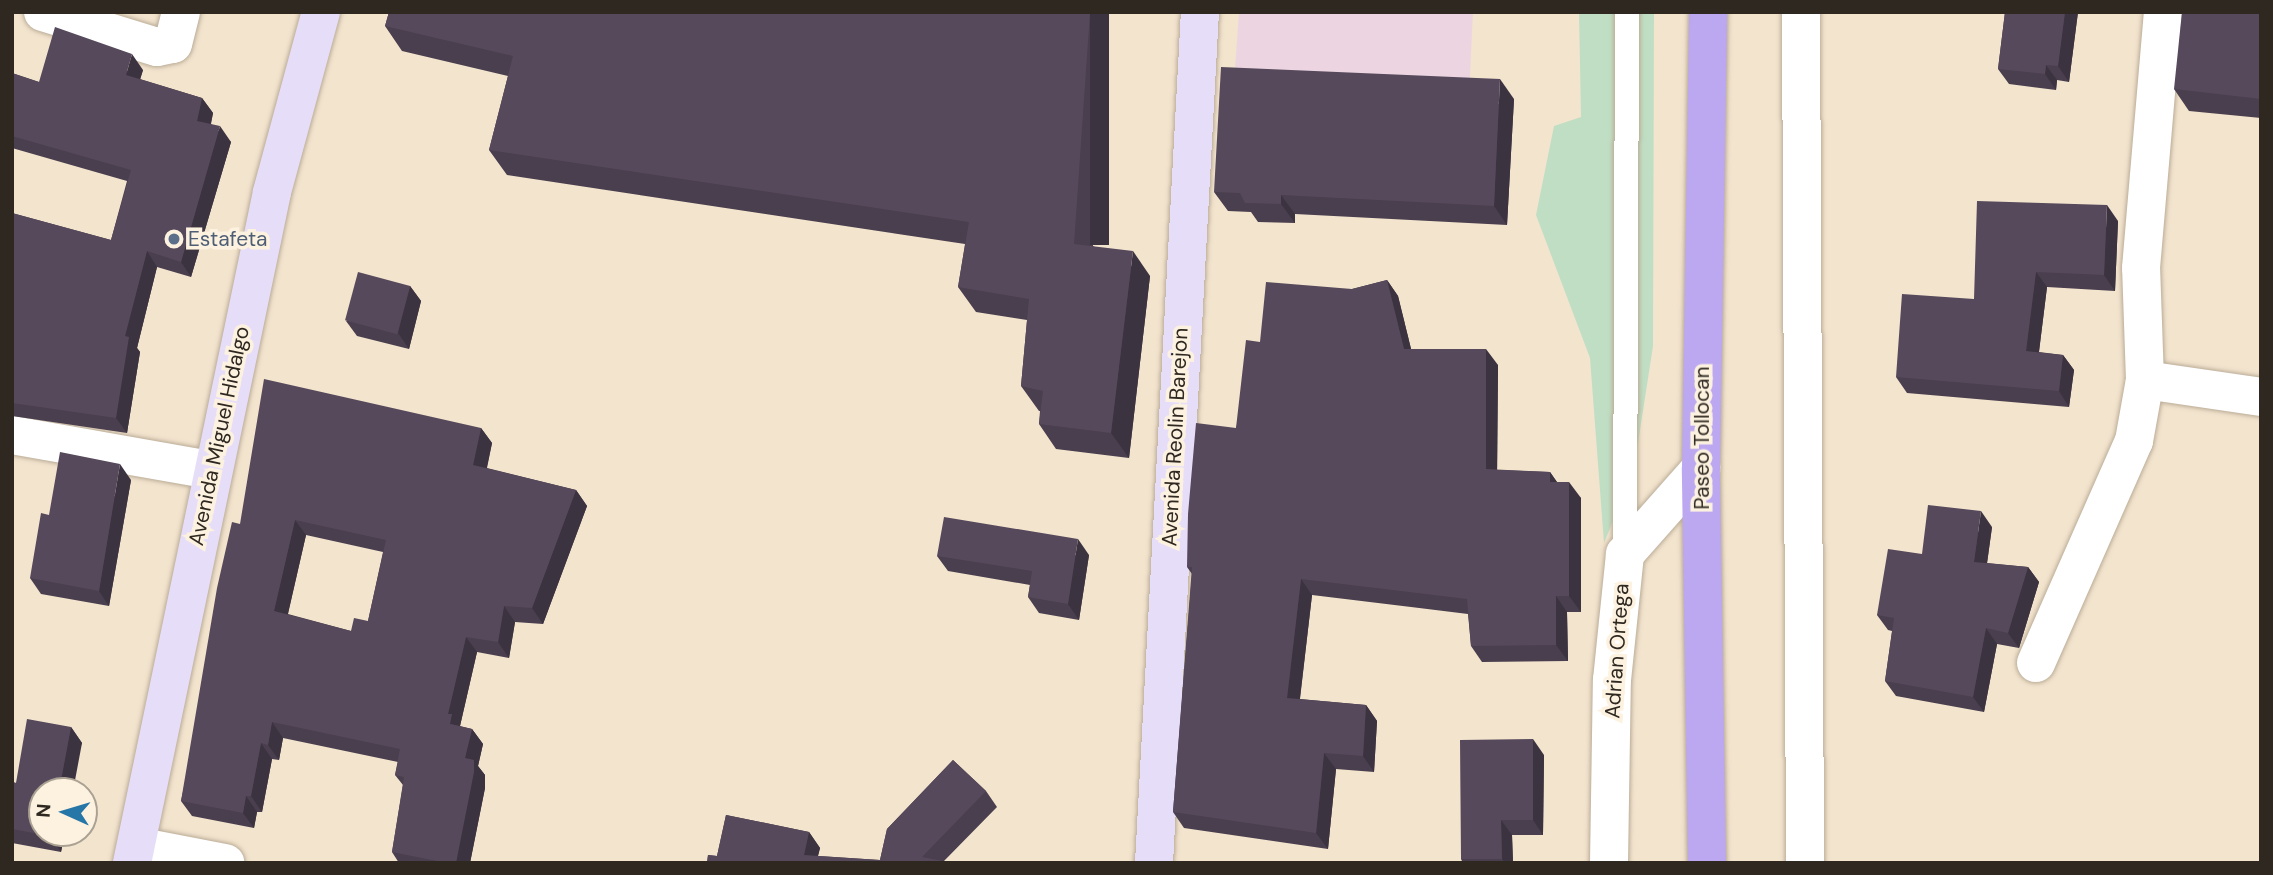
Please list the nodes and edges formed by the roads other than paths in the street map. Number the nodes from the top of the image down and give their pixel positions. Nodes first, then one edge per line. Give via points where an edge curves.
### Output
1 (43, 12) edge
2 (181, 12) edge
3 (321, 12) edge
4 (1200, 12) edge
5 (1627, 12) edge
6 (1708, 12) edge
7 (1801, 12) edge
8 (2164, 12) edge
9 (2145, 380) junction
10 (2261, 397) edge
11 (12, 435) edge
12 (1700, 468) junction
13 (211, 470) junction
14 (1625, 554) junction
15 (2036, 663) dead end
16 (134, 855) edge
17 (225, 863) edge
18 (1154, 863) edge
19 (1609, 863) edge
20 (1707, 863) edge
21 (1805, 863) edge

1 - 2 street via 157,47 173,44
3 - 13 main road, Avenida Miguel Hidalgo via 272,192
4 - 18 main road, Avenida Reolin Barejon
5 - 14 lane
6 - 12 highway, Paseo Tollocan
7 - 21 street
8 - 9 street via 2141,268
9 - 10 street
9 - 15 street via 2134,441
11 - 13 street
12 - 14 street, Adrian Ortega
12 - 20 highway, Paseo Tollocan
13 - 16 main road, Avenida Miguel Hidalgo
14 - 19 street, Adrian Ortega via 1612,680
16 - 17 street

